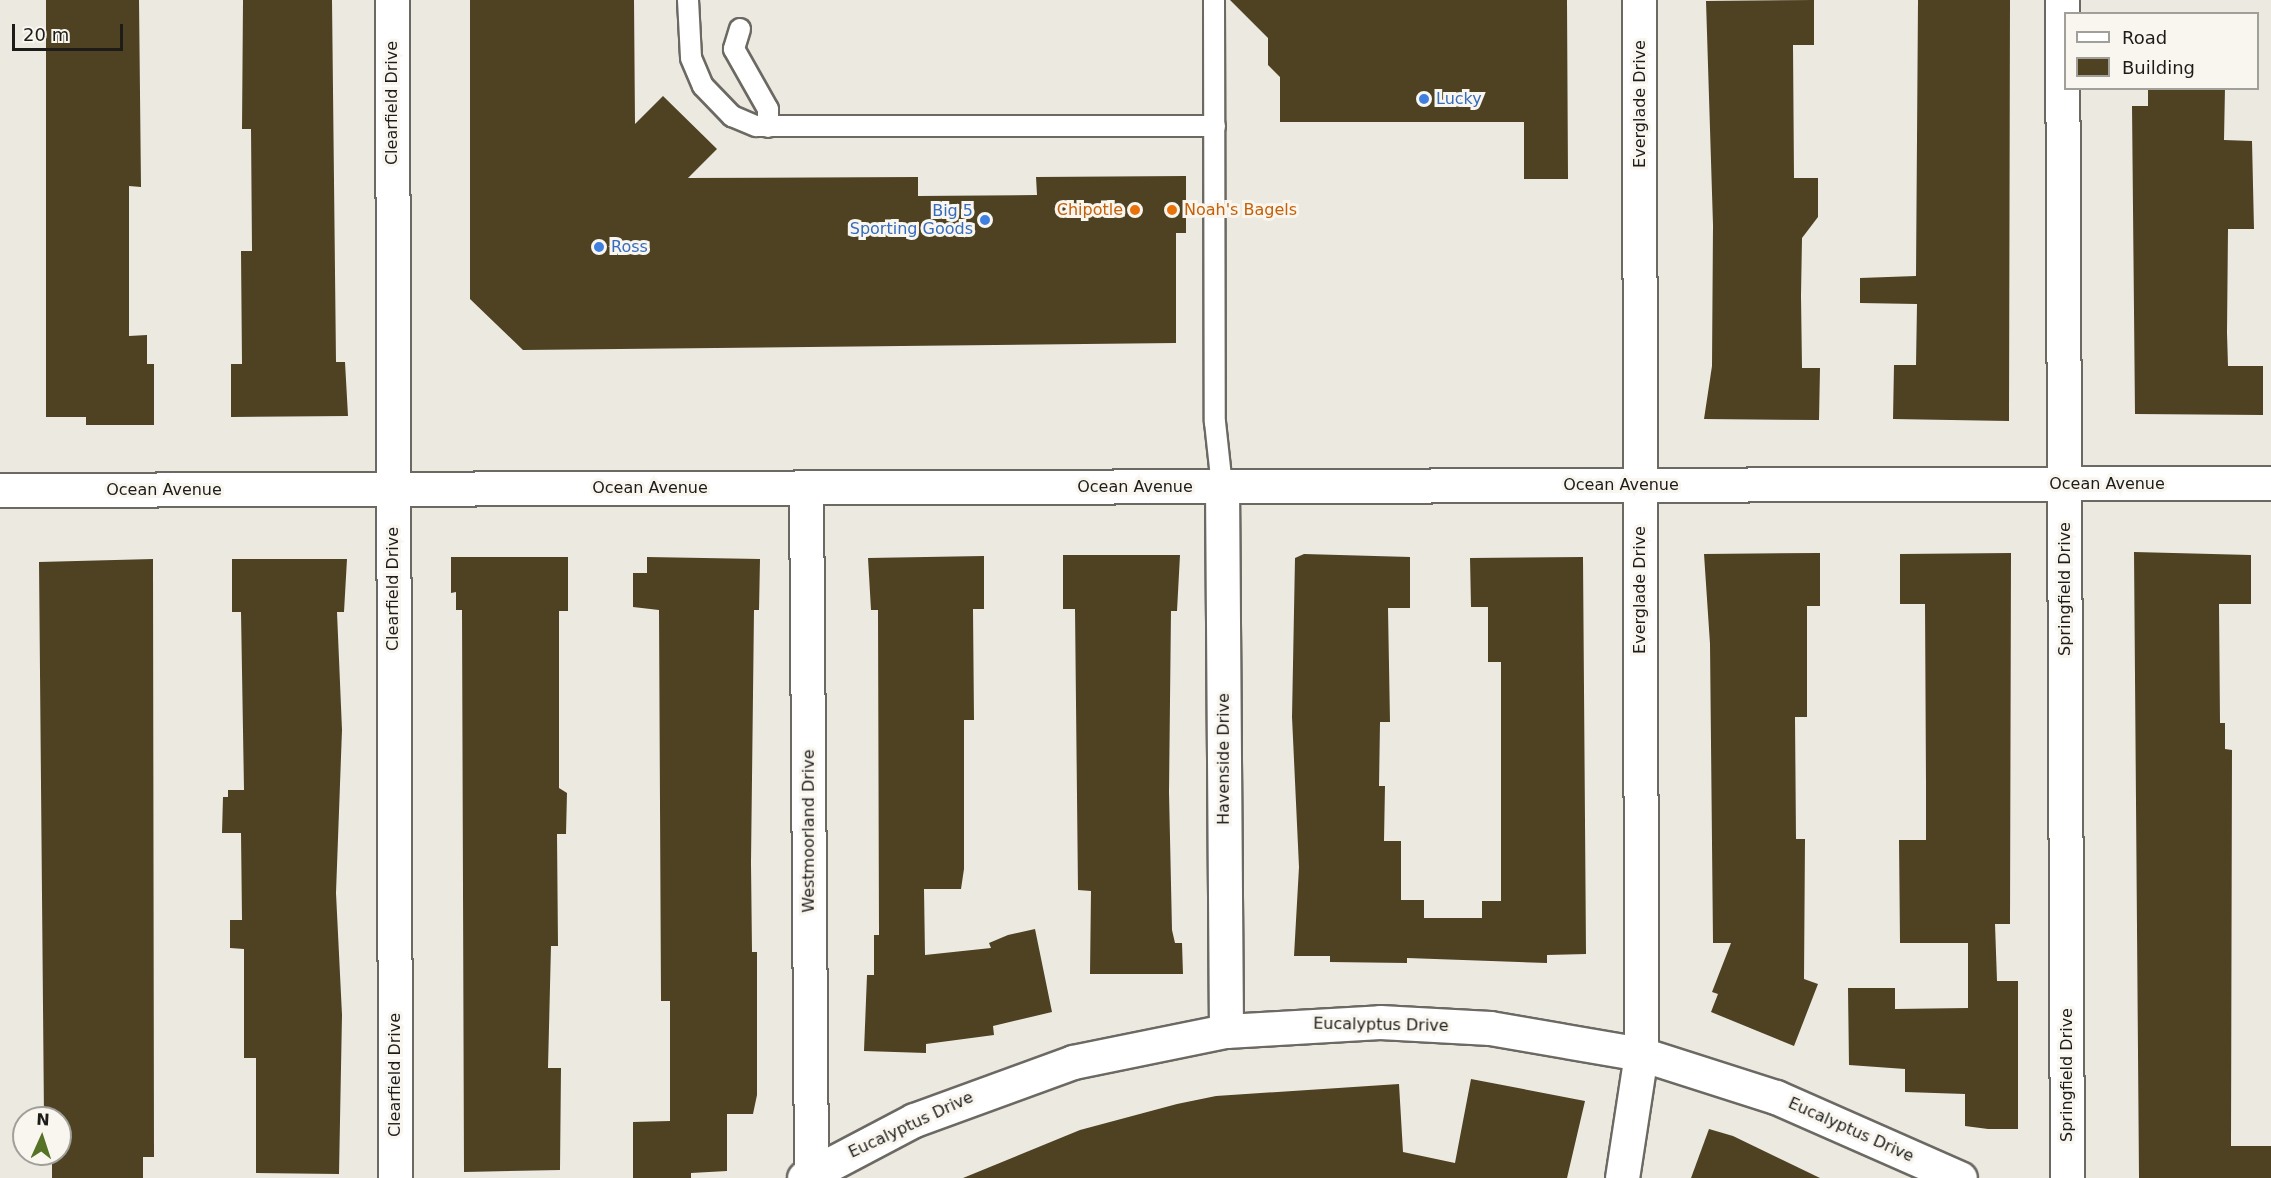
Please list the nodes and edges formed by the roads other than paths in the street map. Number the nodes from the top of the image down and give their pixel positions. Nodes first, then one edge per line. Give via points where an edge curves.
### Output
1 (392, 0) edge
2 (688, 0) edge
3 (1214, 0) edge
4 (1640, 0) edge
5 (2062, 0) edge
6 (741, 28) dead end
7 (1215, 126) junction
8 (768, 127) junction
9 (2271, 483) edge
10 (2064, 484) junction
11 (1640, 485) junction
12 (1222, 486) junction
13 (806, 488) junction
14 (393, 489) junction
15 (0, 490) edge
16 (1226, 1031) junction
17 (1641, 1054) junction
18 (807, 1176) edge
19 (395, 1178) edge
20 (1622, 1178) edge
21 (1960, 1178) edge
22 (2067, 1178) edge

1 - 14 street, Clearfield Drive
2 - 8 lane via 691,58 703,86 732,116
3 - 7 lane
4 - 11 street, Everglade Drive
5 - 10 street, Springfield Drive
6 - 8 lane via 735,49 768,109
7 - 8 lane
7 - 12 lane via 1215,422
9 - 10 street, Ocean Avenue
10 - 11 street, Ocean Avenue
10 - 22 street, Springfield Drive
11 - 12 street, Ocean Avenue
11 - 17 street, Everglade Drive
12 - 13 street, Ocean Avenue
12 - 16 street, Havenside Drive
13 - 14 street, Ocean Avenue
13 - 18 street, Westmoorland Drive
14 - 15 street, Ocean Avenue
14 - 19 street, Clearfield Drive
16 - 17 street, Eucalyptus Drive via 1328,1022 1435,1024 1546,1036
16 - 18 street, Eucalyptus Drive via 1126,1048 1020,1078 914,1120
17 - 20 street, Everglade Drive
17 - 21 street, Eucalyptus Drive via 1776,1097

